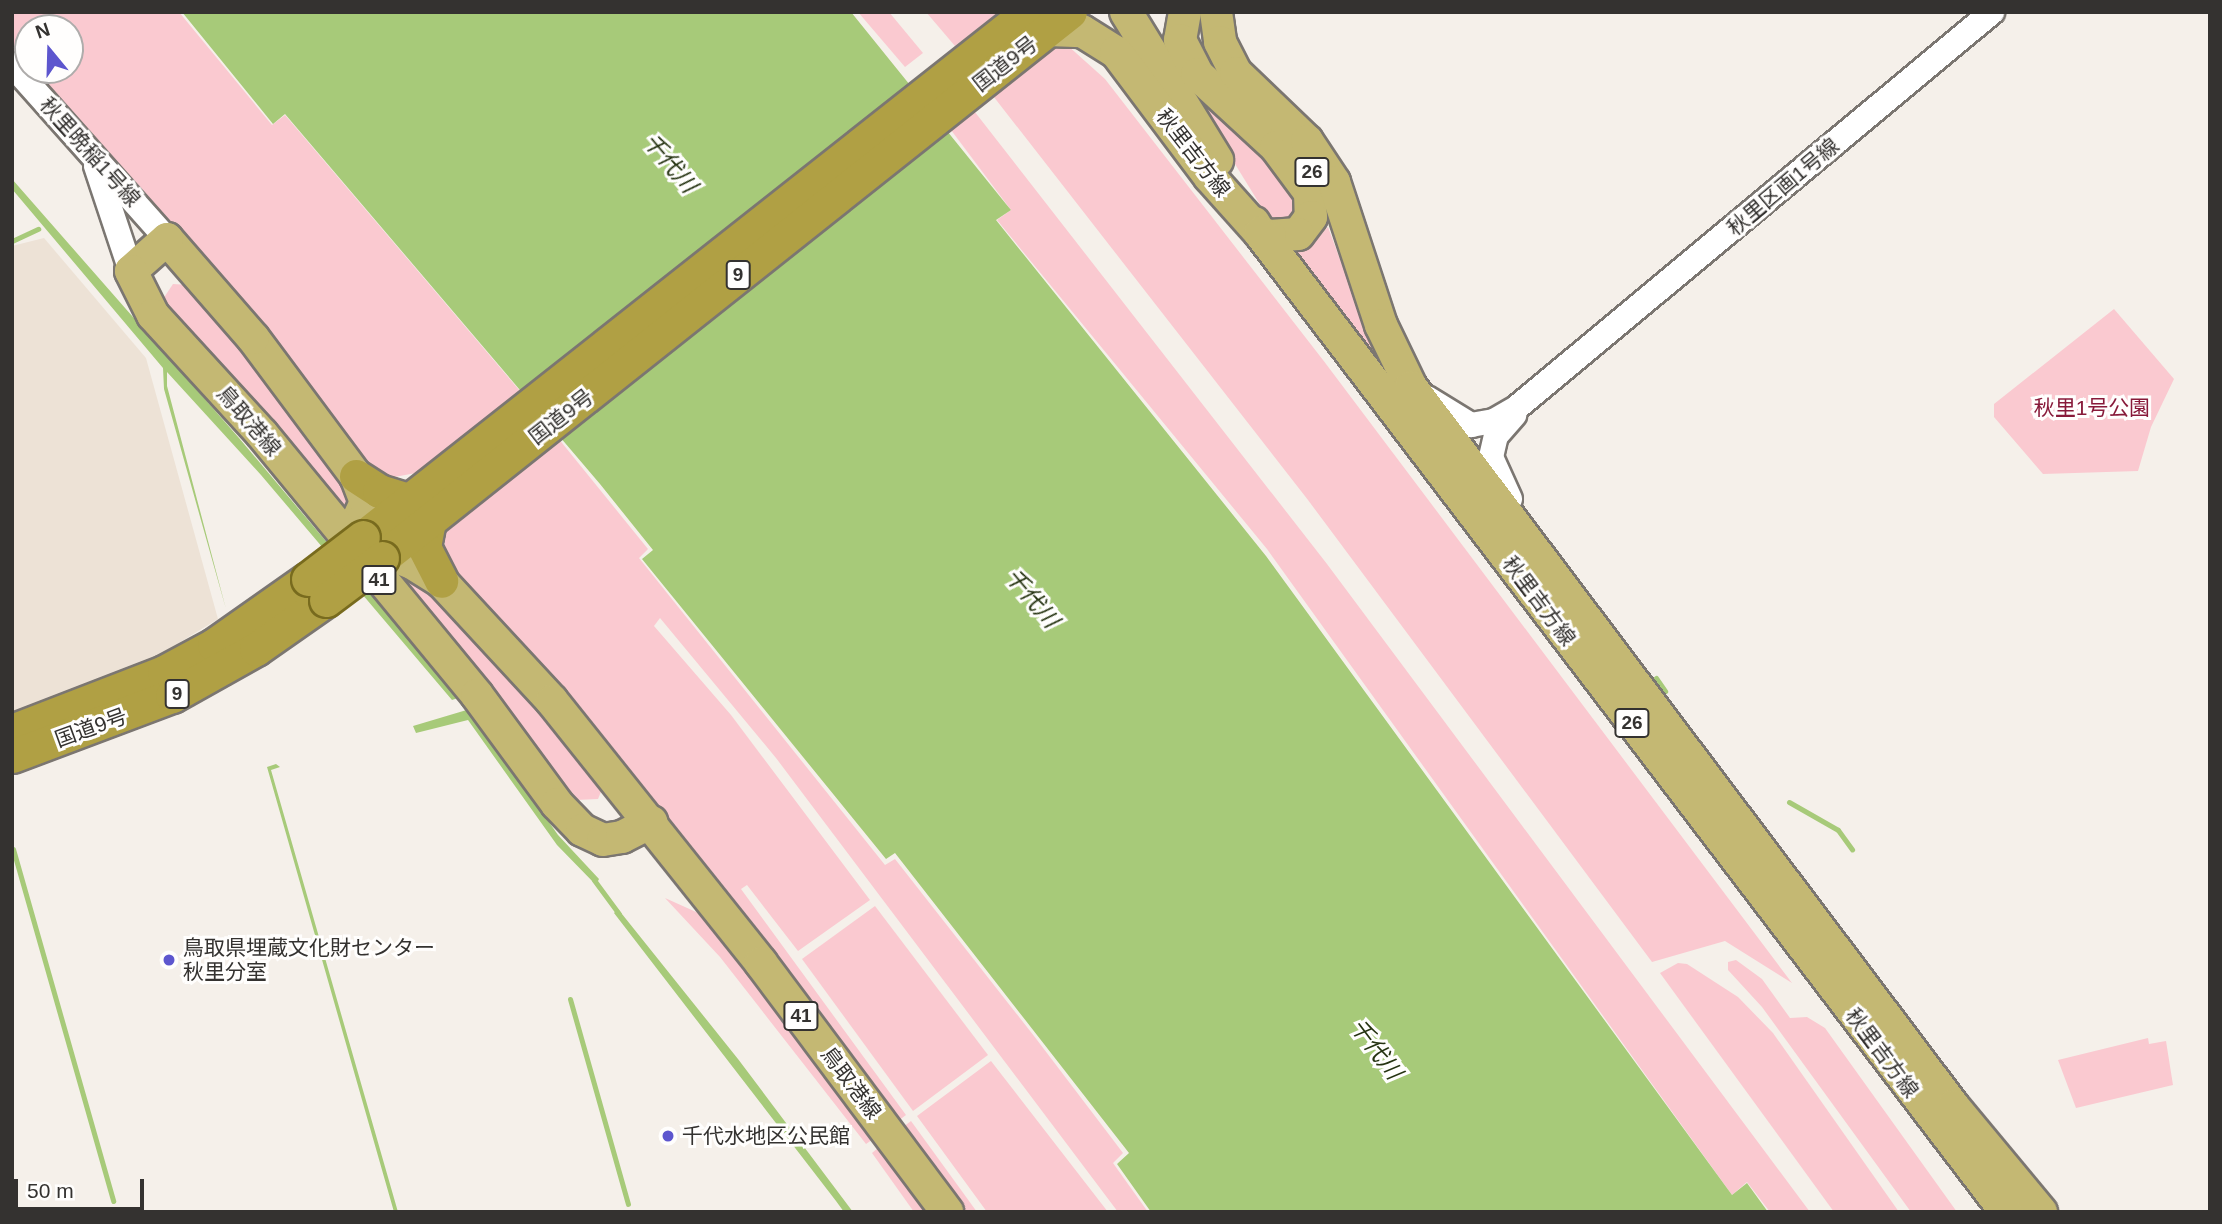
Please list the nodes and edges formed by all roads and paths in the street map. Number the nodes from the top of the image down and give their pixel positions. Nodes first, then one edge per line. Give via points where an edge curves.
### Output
1 (1126, 12) edge
2 (1138, 12) edge
3 (1185, 12) edge
4 (1216, 12) edge
5 (1992, 12) edge
6 (1048, 18) edge
7 (1188, 59) junction
8 (12, 65) edge
9 (92, 155) junction
10 (1260, 233) junction
11 (167, 239) junction
12 (131, 271) junction
13 (1412, 387) junction
14 (1532, 397) junction
15 (356, 476) junction
16 (420, 511) junction
17 (366, 541) junction
18 (441, 581) junction
19 (312, 583) junction
20 (1623, 668) junction
21 (12, 731) edge
22 (12, 756) edge
23 (650, 822) junction
24 (1978, 1156) junction
25 (947, 1212) edge
26 (2004, 1212) edge
27 (2041, 1212) edge
28 (2051, 1212) edge

1 - 10 main road, 26
2 - 7 main road, 26
3 - 7 main road via 1180,40
4 - 13 main road, 秋里吉方線 / 26 via 1220,42 1236,73 1307,141 1334,182 1381,325
5 - 14 street, 秋里区画1号線
6 - 10 main road, 秋里吉方線 / 26 via 1082,31 1116,52 1210,177
6 - 16 highway, 国道9号 / 9
7 - 10 main road via 1196,74 1293,165 1310,193 1311,217 1298,234
7 - 13 main road, 26 via 1267,122 1305,160 1326,199 1371,322
8 - 9 street, 秋里晩稲1号線
9 - 11 street, 秋里晩稲1号線
9 - 12 street
10 - 24 main road, 秋里吉方線 / 26
11 - 12 main road
11 - 15 main road via 263,351
12 - 23 main road, 鳥取港線 / 41 via 161,325 262,434 477,695 568,817 603,840 622,837
13 - 14 street via 1471,425 1502,417
13 - 20 main road, 秋里吉方線 / 26
14 - 20 street via 1496,436 1491,457 1494,472
15 - 16 highway
15 - 17 main road via 366,502
16 - 17 highway, 国道9号 / 9
16 - 18 highway via 424,547
17 - 18 main road, 鳥取港線 / 41
17 - 19 highway, 国道9号 / 9, bridge
18 - 23 main road, 鳥取港線 / 41 via 552,701
19 - 21 highway, 国道9号 / 9 via 222,639 114,695
19 - 22 highway, 国道9号 / 9 via 256,649 172,696
20 - 24 main road, 秋里吉方線 / 26
23 - 25 main road, 鳥取港線 / 41
24 - 26 main road, 秋里吉方線 / 26
24 - 27 main road, 秋里吉方線 / 26
24 - 28 main road

